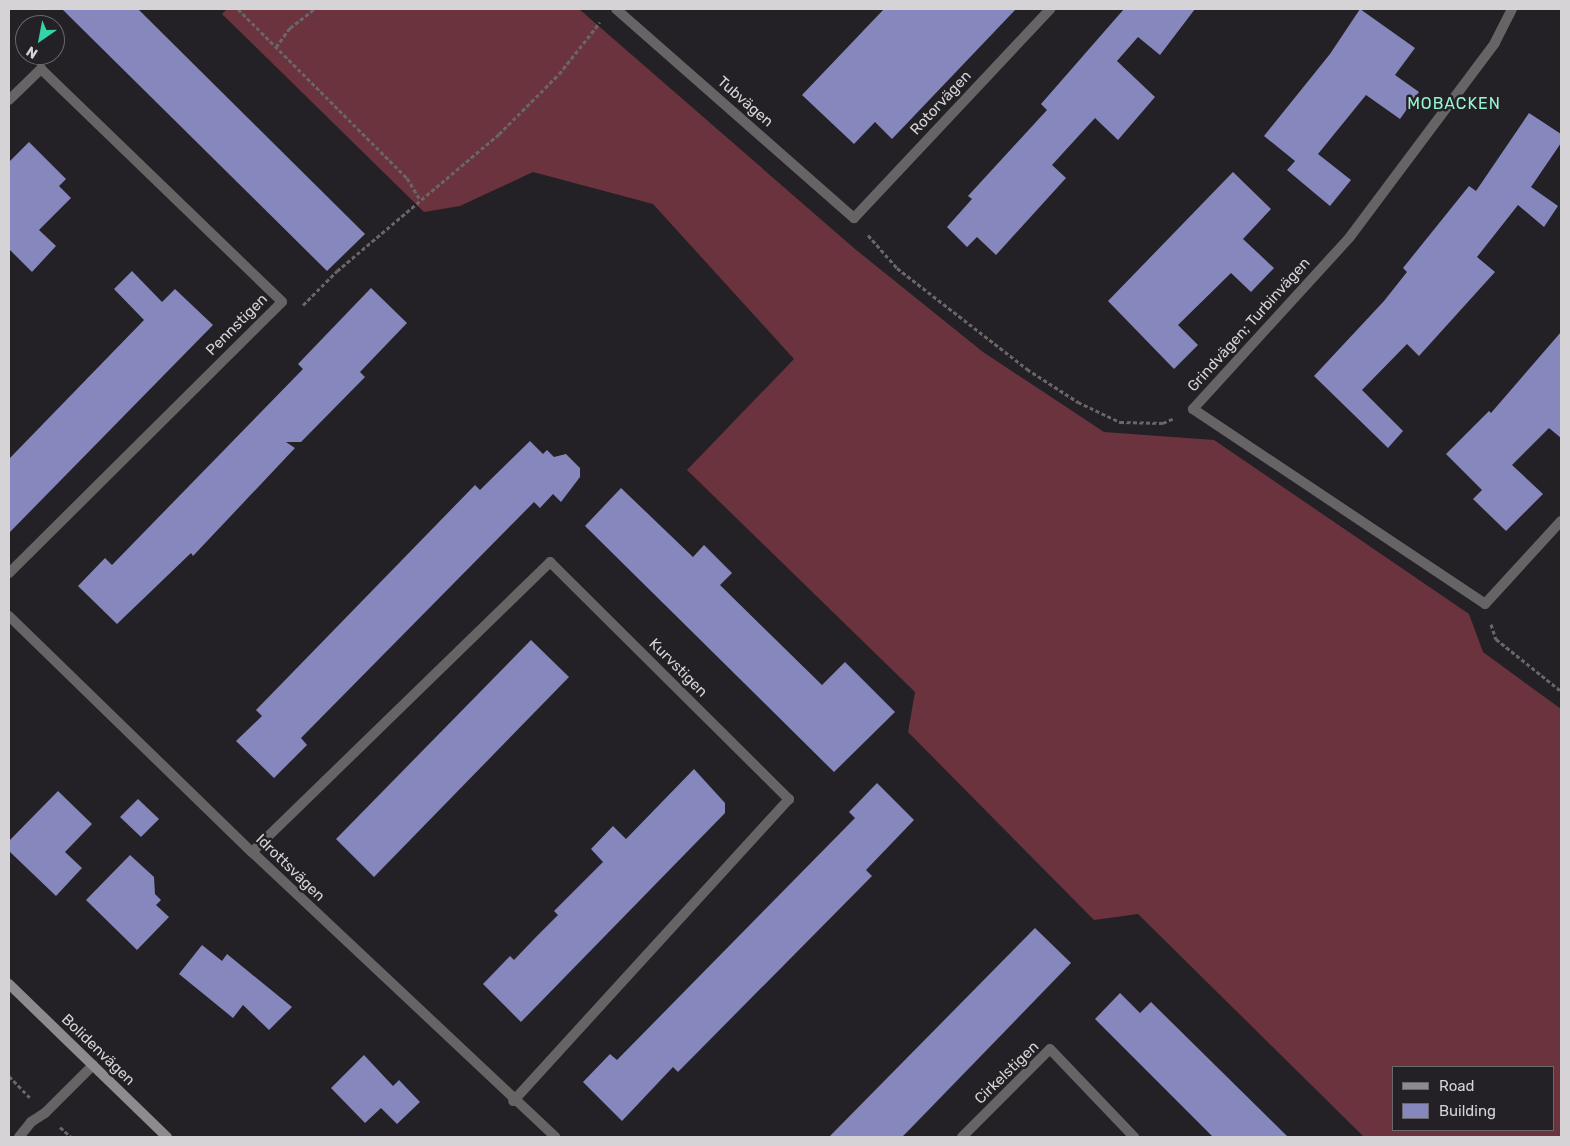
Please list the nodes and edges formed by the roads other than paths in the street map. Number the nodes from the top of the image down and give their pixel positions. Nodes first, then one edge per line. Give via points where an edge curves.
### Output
1 (616, 9) edge
2 (1050, 9) edge
3 (1512, 9) edge
4 (9, 100) edge
5 (854, 218) joint
6 (1561, 521) edge
7 (9, 574) edge
8 (9, 616) edge
9 (252, 852) junction
10 (9, 984) edge
11 (93, 1066) junction
12 (513, 1101) junction
13 (31, 1122) junction
14 (20, 1137) edge
15 (28, 1137) edge
16 (167, 1137) edge
17 (555, 1137) edge
18 (962, 1137) edge
19 (1134, 1137) edge

1 - 5 street, Tubvägen
2 - 5 street, Rotorvägen
3 - 6 street, Grindvägen; Turbinvägen via 1494,43 1350,237 1193,409 1485,604
4 - 7 street, Pennstigen via 41,69 282,302
8 - 9 street, Idrottsvägen
9 - 12 street, Idrottsvägen
9 - 12 street, Kurvstigen via 550,562 789,799
10 - 11 main road, Bolidenvägen
11 - 13 street via 45,1113
11 - 16 main road, Bolidenvägen
12 - 17 street, Idrottsvägen
13 - 14 street
13 - 15 street
18 - 19 street, Cirkelstigen via 1050,1049

